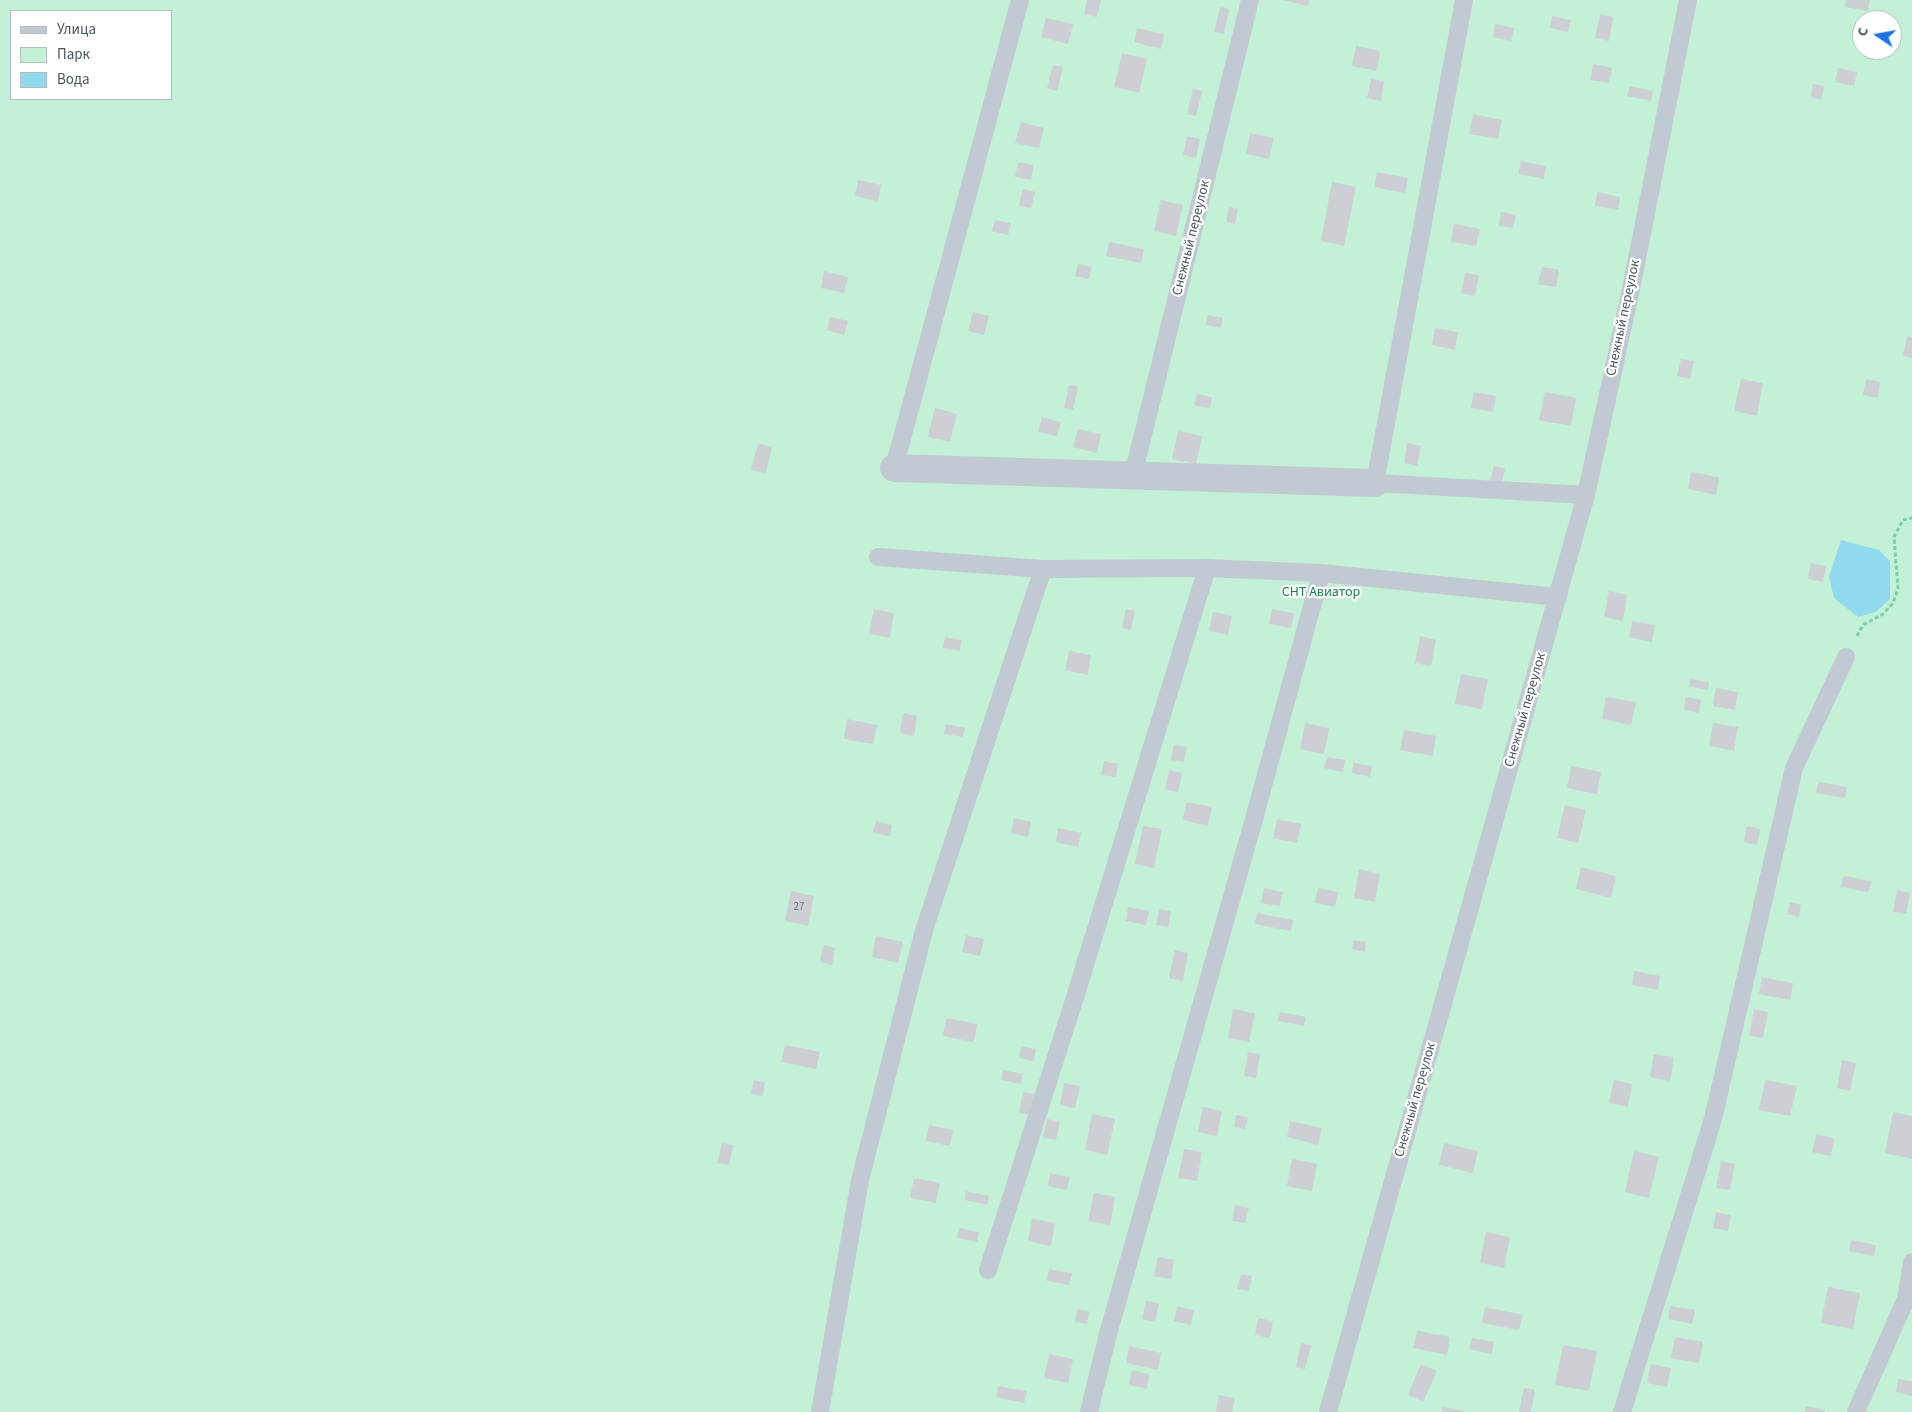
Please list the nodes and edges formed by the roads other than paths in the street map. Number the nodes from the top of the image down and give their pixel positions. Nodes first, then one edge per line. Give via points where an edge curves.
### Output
1 (1020, 0) edge
2 (1250, 0) edge
3 (1464, 0) edge
4 (1688, 0) edge
5 (894, 468) joint
6 (1133, 475) junction
7 (1375, 483) junction
8 (1586, 495) junction
9 (878, 557) dead end
10 (1207, 568) junction
11 (1043, 569) junction
12 (1321, 572) junction
13 (1558, 596) junction
14 (1846, 657) road end
15 (1912, 1262) edge
16 (988, 1270) dead end
17 (820, 1412) edge
18 (1089, 1412) edge
19 (1328, 1412) edge
20 (1622, 1412) edge
21 (1856, 1412) edge

1 - 5 lane
2 - 6 lane, Снежный переулок
3 - 7 lane
4 - 8 lane, Снежный переулок via 1631,290
5 - 6 street
6 - 7 street
7 - 8 lane
8 - 13 lane, Снежный переулок
9 - 11 lane
10 - 11 lane
10 - 12 lane
10 - 16 lane
11 - 17 lane via 922,936 860,1180
12 - 13 lane
12 - 18 lane
13 - 19 lane, Снежный переулок
14 - 20 lane via 1794,768 1713,1119
15 - 21 lane via 1906,1298

